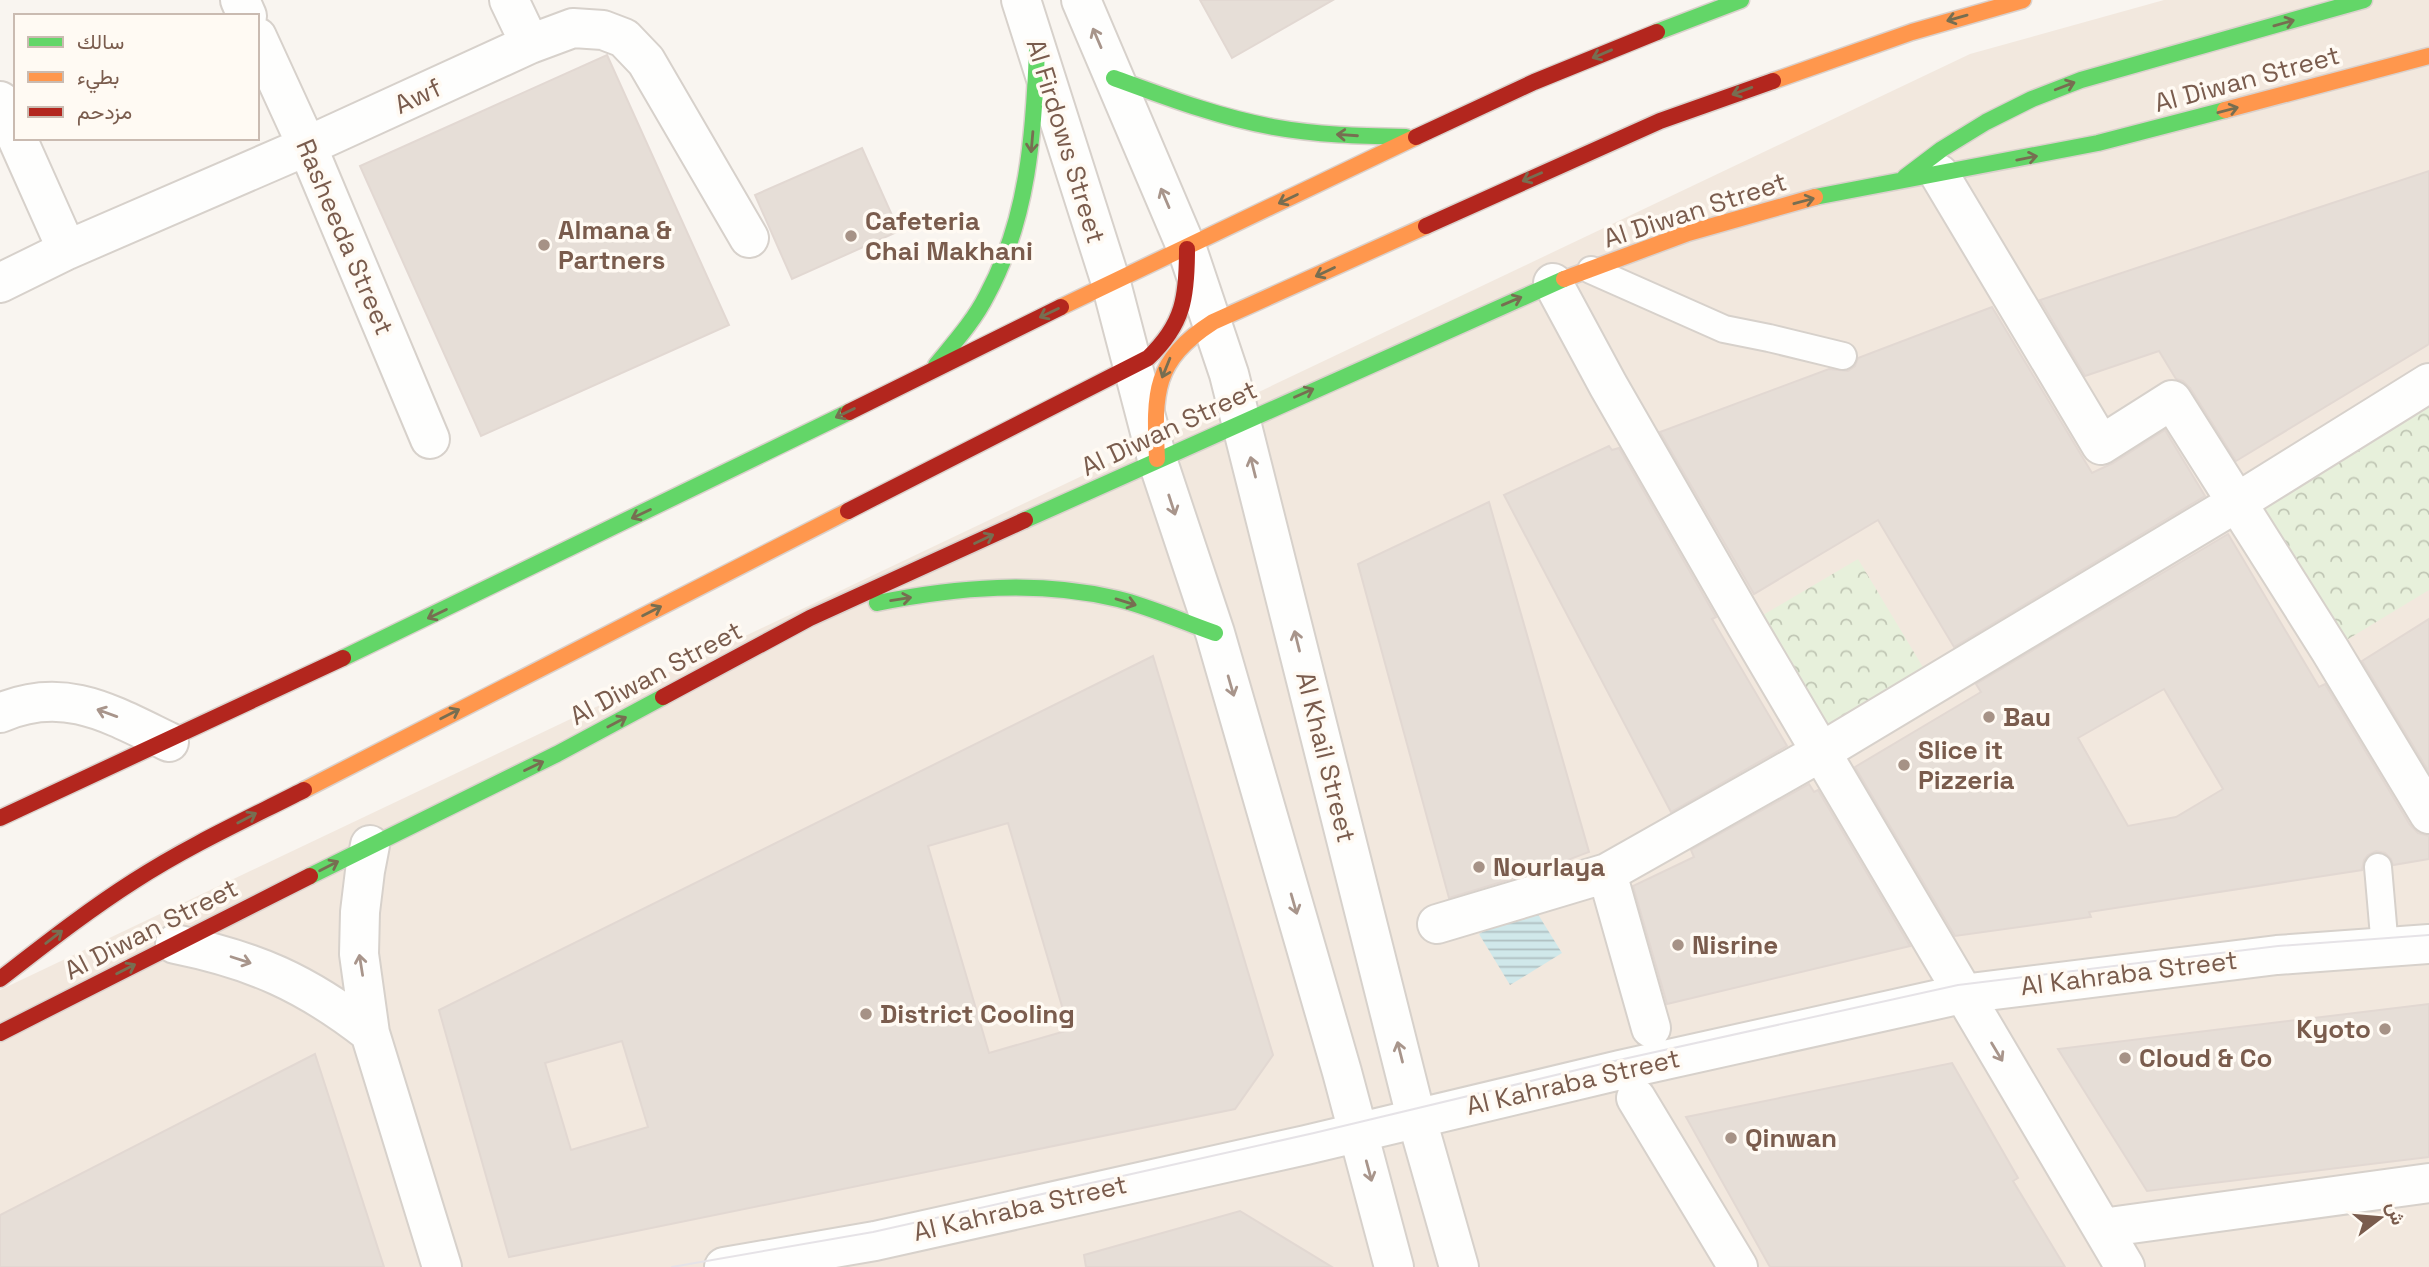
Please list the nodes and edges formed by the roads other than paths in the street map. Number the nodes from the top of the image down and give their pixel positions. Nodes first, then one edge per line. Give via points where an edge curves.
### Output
1 (509, 0) edge
2 (1021, 0) edge
3 (1081, 0) edge
4 (1741, 0) edge
5 (2023, 0) edge
6 (2364, 0) edge
7 (259, 41) edge
8 (530, 44) junction
9 (1037, 49) junction
10 (2429, 56) edge
11 (1114, 78) junction
12 (0, 101) edge
13 (14, 132) edge
14 (1415, 137) junction
15 (17, 140) edge
16 (307, 146) junction
17 (1939, 174) junction
18 (1901, 181) junction
19 (749, 238) dead end
20 (1187, 249) junction
21 (67, 250) junction
22 (1591, 270) junction
23 (0, 283) edge
24 (1111, 283) junction
25 (1553, 284) junction
26 (1213, 322) junction
27 (1843, 356) dead end
28 (1134, 366) junction
29 (930, 372) junction
30 (2429, 383) edge
31 (1242, 421) junction
32 (430, 439) dead end
33 (1157, 458) junction
34 (2236, 503) junction
35 (810, 618) junction
36 (1215, 633) junction
37 (4, 702) edge
38 (169, 742) junction
39 (1821, 752) junction
40 (2429, 814) edge
41 (0, 818) edge
42 (370, 845) junction
43 (2378, 867) dead end
44 (1607, 873) junction
45 (1437, 924) dead end
46 (175, 944) junction
47 (2429, 944) edge
48 (2385, 948) junction
49 (0, 979) edge
50 (1962, 994) junction
51 (1651, 1028) dead end
52 (0, 1033) edge
53 (370, 1033) junction
54 (1636, 1098) dead end
55 (1418, 1118) junction
56 (1359, 1132) junction
57 (2429, 1183) edge
58 (2102, 1228) junction
59 (442, 1267) edge
60 (724, 1267) edge
61 (1394, 1267) edge
62 (1459, 1267) edge
63 (1738, 1267) edge
64 (2125, 1267) edge

1 - 8 street
2 - 9 street, Al Firdows Street
11 -> 3 street
4 -> 14 main road via 1665,27
5 -> 26 main road via 1900,36 1660,121
18 -> 6 main road via 1942,149 2032,99 2081,80
7 - 16 street, Rasheeda Street
8 - 16 street, Awf
8 - 19 street, Awf via 573,29 603,30 624,38 646,61
9 - 24 street, Al Firdows Street
9 -> 29 main road via 1028,176 1011,243 985,298
17 -> 10 main road, Al Diwan Street via 2098,143
14 -> 11 main road via 1273,127 1213,113
20 -> 11 street
12 - 13 street
14 -> 20 main road
15 - 21 street
16 - 21 street, Awf
16 - 32 street, Rasheeda Street
17 - 18 main road, Al Diwan Street
17 - 34 street via 2101,445 2172,400
22 -> 18 main road, Al Diwan Street via 1688,233 1816,198
20 - 24 main road
20 - 26 street, Al Khail Street
20 - 28 main road via 1186,296 1176,325 1159,348
21 - 23 street, Awf
22 - 25 main road, Al Diwan Street
22 - 27 lane via 1724,329
24 - 28 street
24 -> 29 main road
31 -> 25 main road, Al Diwan Street
25 - 39 street
26 - 31 street, Al Khail Street
26 -> 33 main road via 1180,345 1165,368 1156,414
28 - 33 street
49 -> 28 main road via 135,880 268,806
29 -> 38 main road
30 - 34 street
31 - 33 main road, Al Diwan Street
55 -> 31 street, Al Khail Street
35 -> 33 main road, Al Diwan Street
33 -> 36 street
34 - 39 street
34 - 40 street
35 -> 36 main road via 931,594 1033,588 1121,600
42 -> 35 main road, Al Diwan Street via 557,754
36 -> 56 street
38 -> 37 street via 110,713 55,699
38 - 41 main road
39 - 44 street
39 - 50 street
46 -> 42 main road, Al Diwan Street
53 -> 42 street via 359,954
43 - 48 lane
44 - 45 street
44 - 51 street
52 -> 46 main road, Al Diwan Street
46 -> 53 street via 262,967 337,1007
47 - 48 street, Al Kahraba Street
48 - 50 street, Al Kahraba Street via 2277,956
50 - 55 street, Al Kahraba Street
50 -> 58 street
53 - 59 street
54 - 63 street
55 - 56 street, Al Kahraba Street
55 - 62 street, Al Khail Street
56 - 60 street, Al Kahraba Street via 875,1241
56 -> 61 street
57 - 58 street
58 - 64 street

